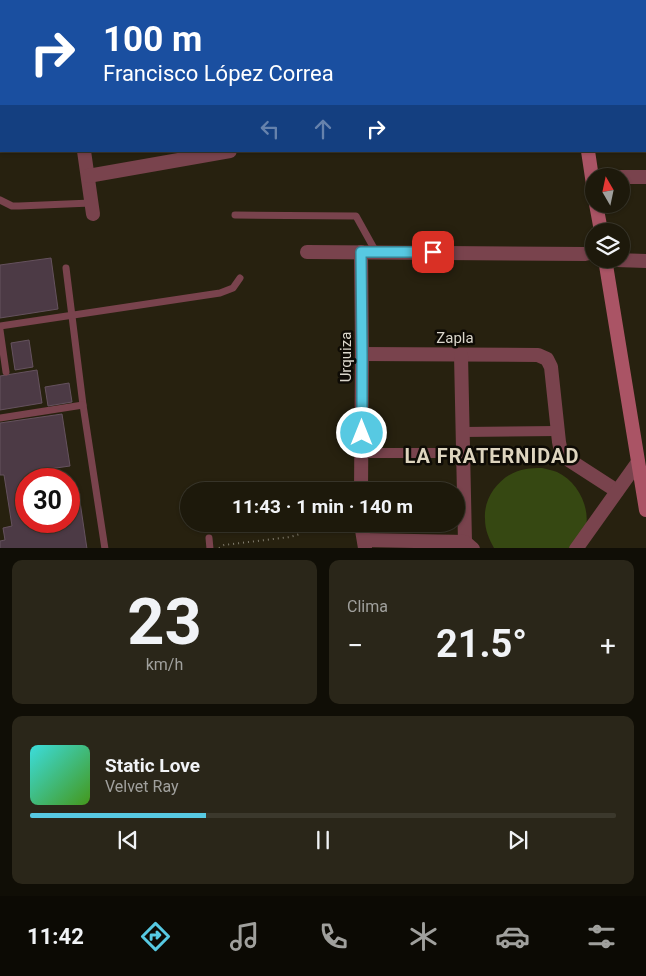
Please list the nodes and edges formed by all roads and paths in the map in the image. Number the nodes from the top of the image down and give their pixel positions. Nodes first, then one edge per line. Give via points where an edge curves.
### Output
1 (84, 152) edge
2 (224, 152) edge
3 (588, 152) edge
4 (591, 168) edge
5 (88, 176) junction
6 (630, 177) edge
7 (646, 177) edge
8 (0, 200) edge
9 (92, 208) joint
10 (235, 215) dead end
11 (307, 252) dead end
12 (361, 252) junction
13 (376, 252) junction
14 (585, 254) edge
15 (630, 261) edge
16 (646, 261) edge
17 (66, 268) dead end
18 (611, 268) edge
19 (240, 278) dead end
20 (72, 315) junction
21 (0, 326) edge
22 (0, 330) edge
23 (362, 354) junction
24 (462, 355) junction
25 (6, 372) dead end
26 (83, 405) junction
27 (0, 418) edge
28 (557, 431) junction
29 (463, 432) junction
30 (362, 453) junction
31 (464, 453) junction
32 (641, 471) edge
33 (361, 482) edge
34 (617, 491) junction
35 (646, 510) edge
36 (300, 534) dead end
37 (209, 538) dead end
38 (364, 544) edge
39 (469, 545) edge
40 (105, 548) edge
41 (210, 548) edge
42 (216, 548) edge
43 (576, 548) edge

1 - 5 street
2 - 5 street
3 - 4 main road
5 - 9 street
6 - 7 street
8 - 9 lane via 12,206
10 - 13 lane via 356,216
11 - 12 street
12 - 13 street
12 - 23 street, Urquiza
13 - 14 street
15 - 16 street
17 - 20 lane
18 - 32 main road
19 - 20 lane via 233,288 220,294
20 - 21 lane
20 - 26 lane
22 - 25 lane
23 - 24 street, Zapla
23 - 30 street, Urquiza
24 - 28 street, Zapla via 538,355 547,359 551,367
24 - 29 street
26 - 27 lane
26 - 40 lane
28 - 29 street
28 - 34 street via 561,452
29 - 31 street
30 - 31 street
30 - 33 street, Urquiza
31 - 39 street
32 - 34 street
32 - 35 main road
34 - 43 street
36 - 42 path
37 - 41 lane
38 - 39 street

